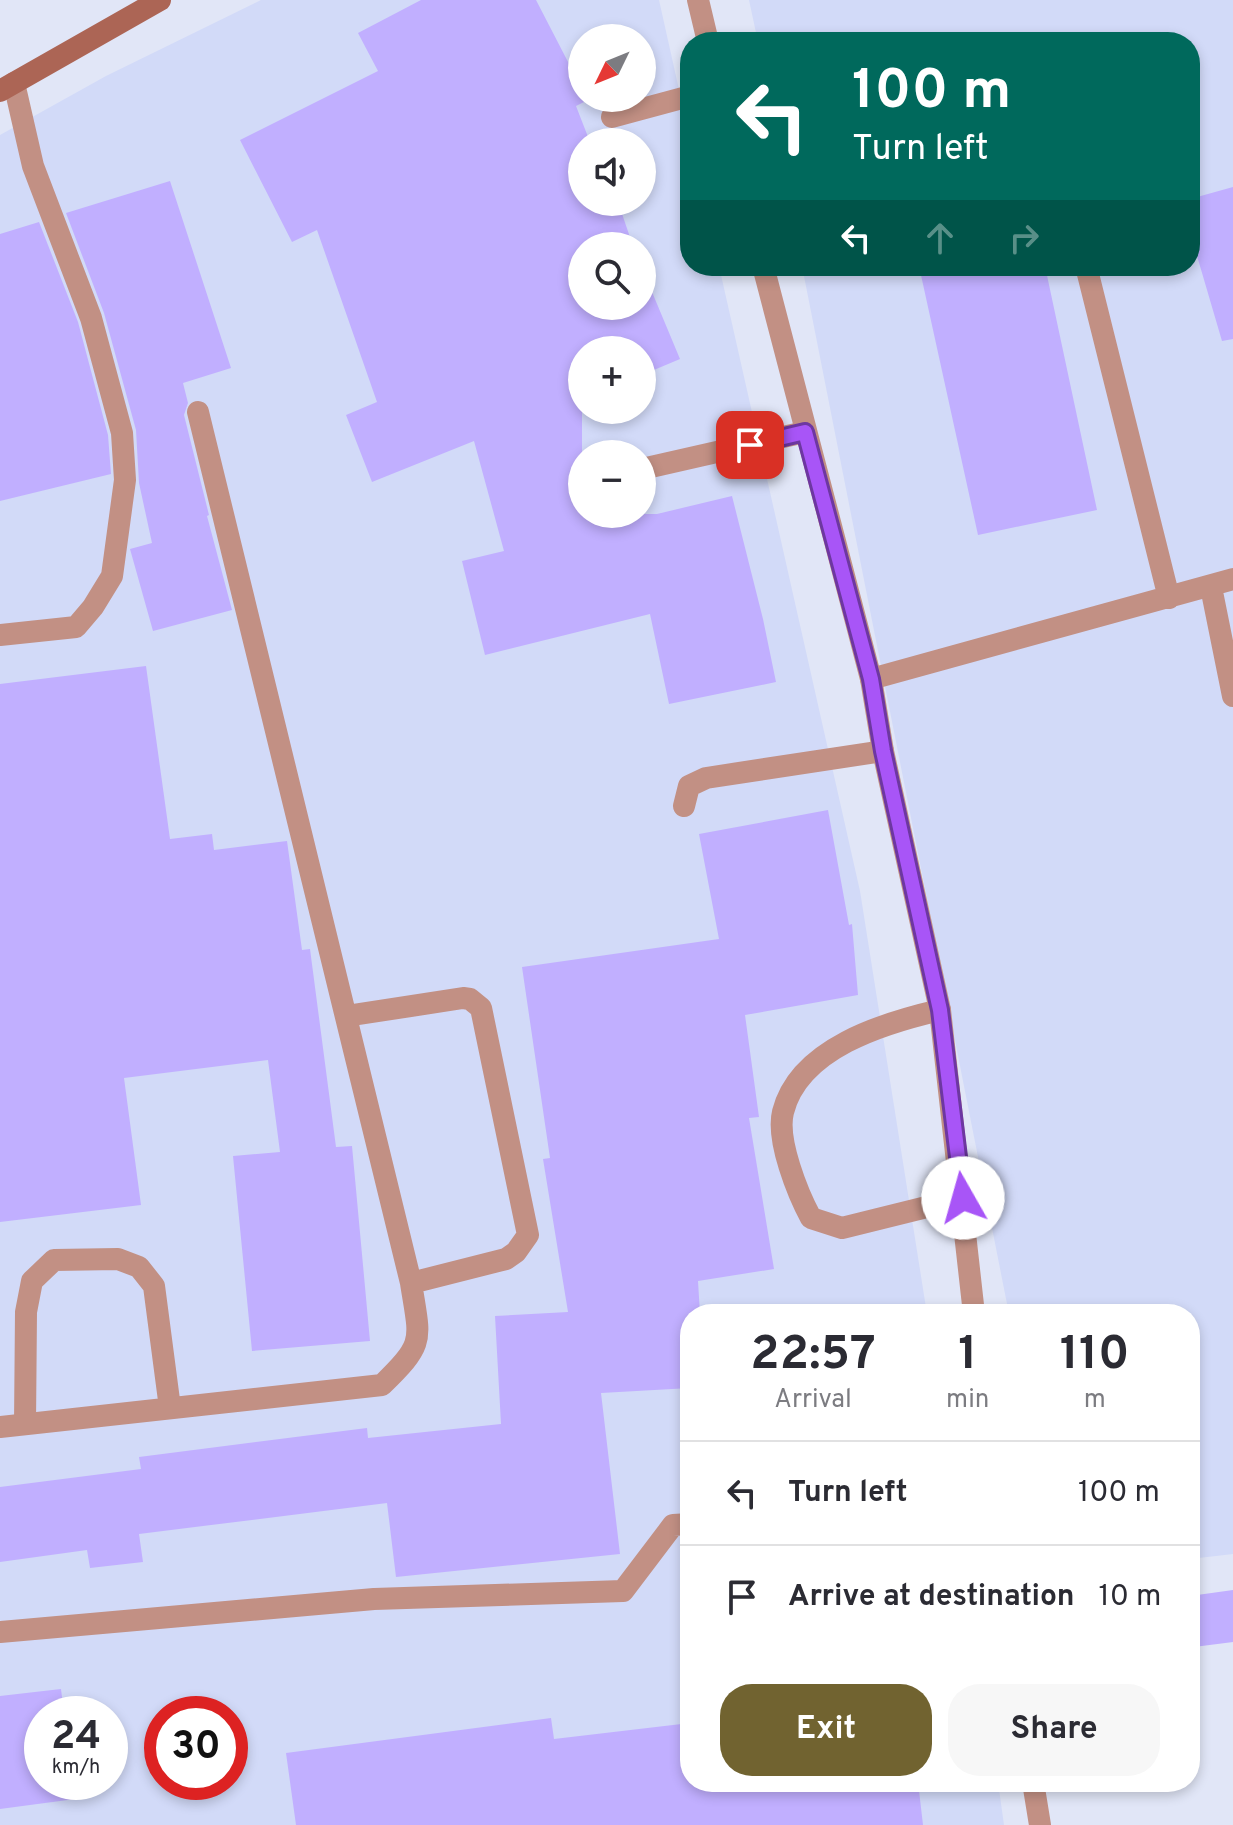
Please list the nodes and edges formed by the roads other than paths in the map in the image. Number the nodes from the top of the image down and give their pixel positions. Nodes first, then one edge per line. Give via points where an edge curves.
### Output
1 (160, 0) edge
2 (698, 0) edge
3 (706, 32) edge
4 (7, 87) edge
5 (680, 99) edge
6 (612, 117) dead end
7 (766, 276) edge
8 (1088, 276) edge
9 (198, 412) dead end
10 (805, 432) junction
11 (656, 466) edge
12 (1233, 579) edge
13 (1211, 587) junction
14 (1169, 598) junction
15 (0, 635) edge
16 (871, 679) junction
17 (1233, 696) edge
18 (883, 751) junction
19 (684, 806) dead end
20 (940, 1010) junction
21 (346, 1016) junction
22 (963, 1198) junction
23 (411, 1283) junction
24 (973, 1304) edge
25 (170, 1408) junction
26 (25, 1424) junction
27 (0, 1427) edge
28 (680, 1525) edge
29 (0, 1632) edge
30 (1035, 1792) edge
31 (1040, 1825) edge

1 - 4 main road
2 - 3 street
4 - 15 street via 91,318 122,433 125,480 112,576 93,607 76,627
5 - 6 street
7 - 10 street
8 - 14 street
9 - 21 street
10 - 11 street
10 - 16 street
12 - 13 street
13 - 14 street
13 - 17 street
14 - 16 street
16 - 18 street
18 - 19 street via 706,778 689,786
18 - 20 street
20 - 22 street
20 - 22 street via 894,1020 816,1063 798,1083 783,1113 784,1134 798,1194 811,1218 842,1228
21 - 23 street
21 - 23 street via 463,998 481,1008 528,1235 506,1259
22 - 24 street
23 - 25 street via 419,1335 407,1360 382,1385
25 - 26 street
25 - 26 street via 154,1286 139,1267 118,1259 54,1260 32,1281 26,1312
26 - 27 street
28 - 29 street via 673,1525 623,1591 374,1599
30 - 31 street

